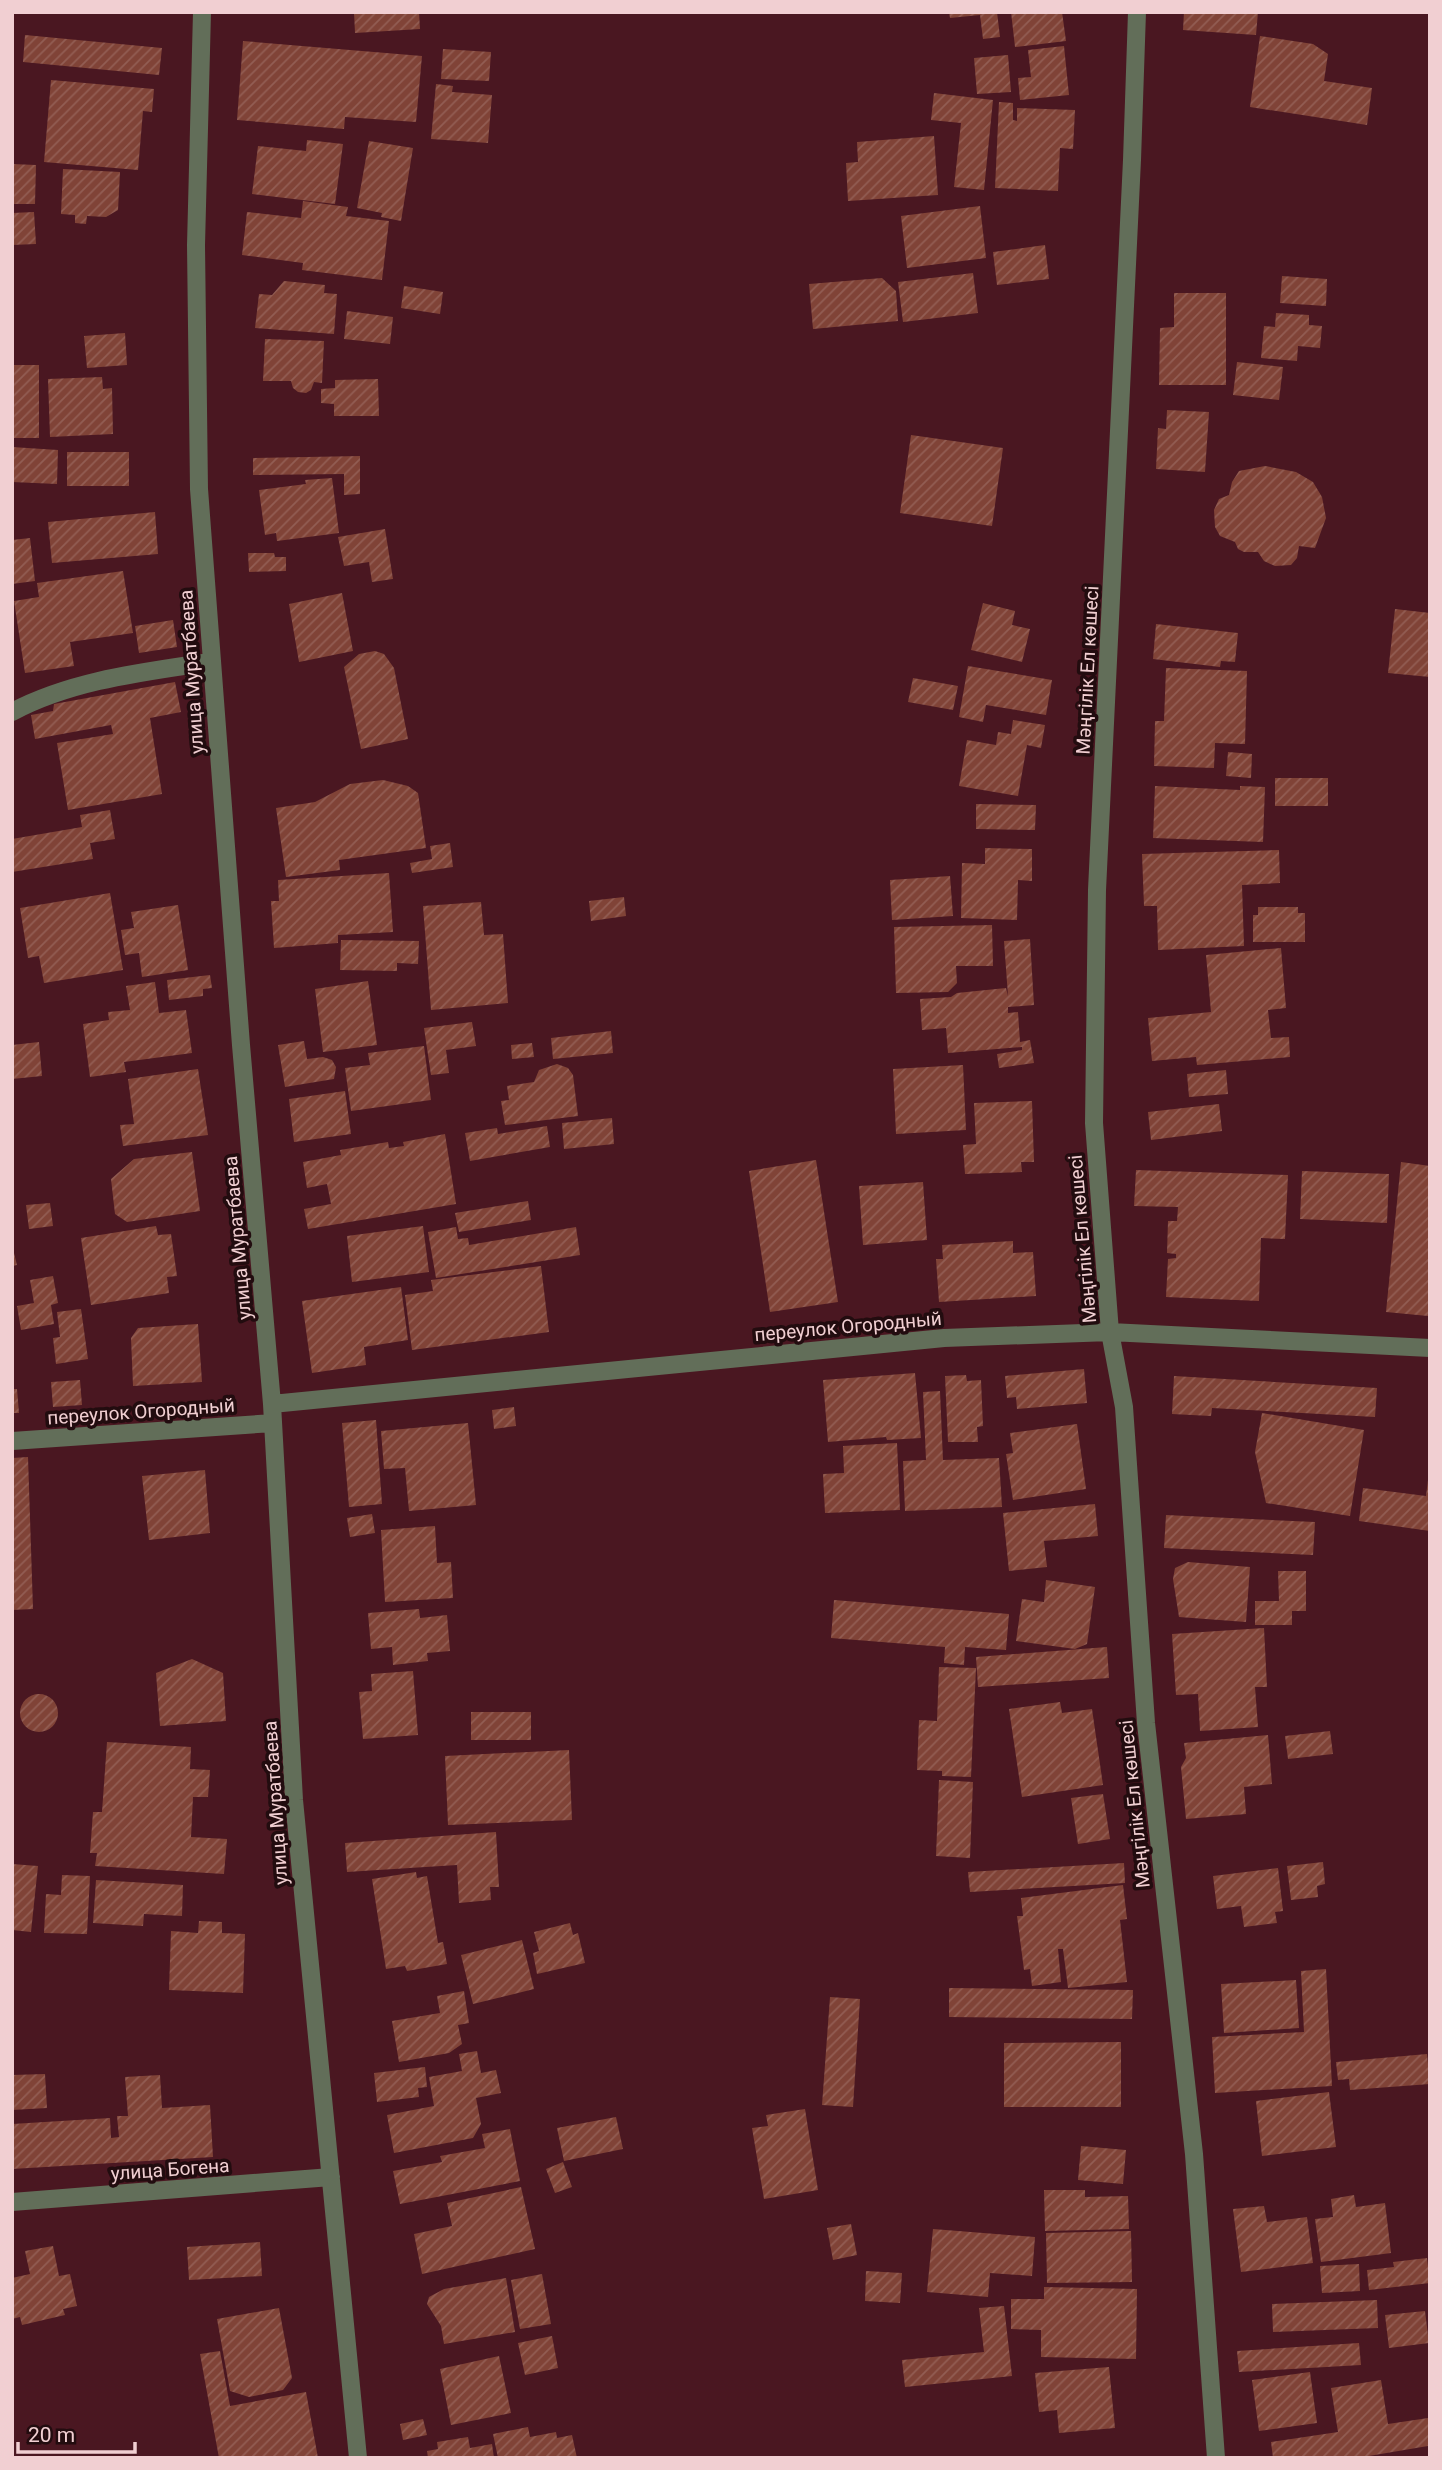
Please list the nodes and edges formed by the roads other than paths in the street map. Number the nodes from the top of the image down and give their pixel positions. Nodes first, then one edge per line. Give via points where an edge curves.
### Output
1 (202, 12) edge
2 (1137, 12) edge
3 (210, 662) junction
4 (12, 712) edge
5 (1110, 1332) junction
6 (1430, 1348) edge
7 (272, 1404) junction
8 (273, 1423) junction
9 (12, 1441) edge
10 (331, 2178) junction
11 (12, 2202) edge
12 (358, 2458) edge
13 (1216, 2458) edge

1 - 3 street, улица Муратбаева via 197,380
2 - 5 street, Мәңгілік Ел көшесі via 1097,890 1094,1123
3 - 4 street via 122,676 36,699
3 - 7 street, улица Муратбаева
5 - 6 street, переулок Огородный
5 - 7 street, переулок Огородный via 943,1338
5 - 13 street, Мәңгілік Ел көшесі via 1124,1407 1146,1723 1194,2154
7 - 8 street, улица Муратбаева
8 - 9 street, переулок Огородный
8 - 10 street, улица Муратбаева via 294,1800
10 - 11 street, улица Богена
10 - 12 street, улица Муратбаева

